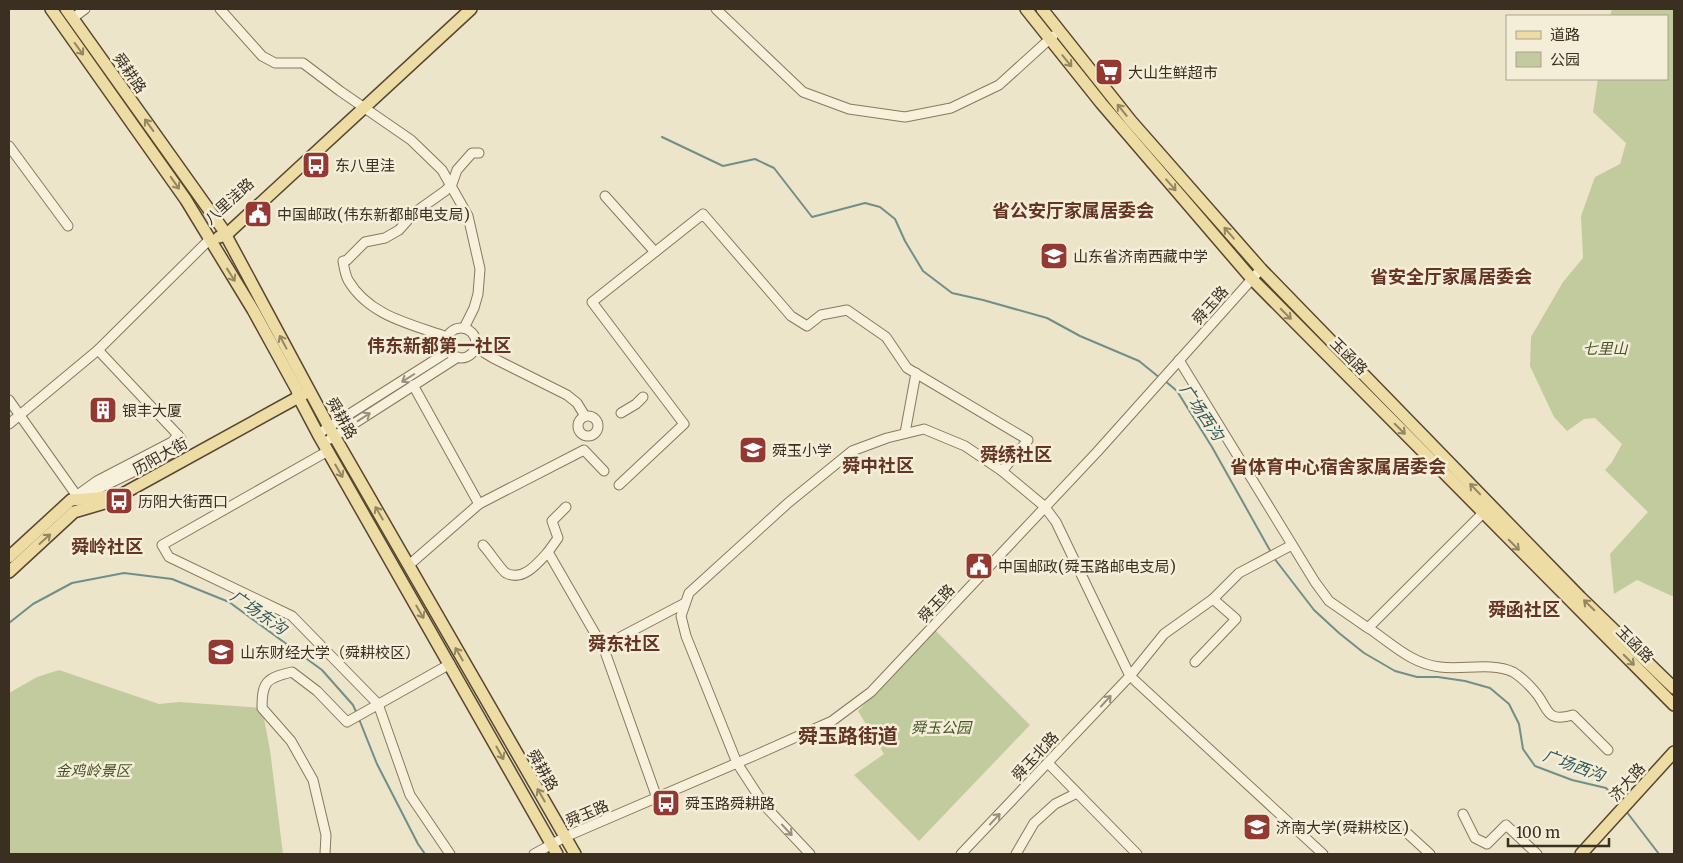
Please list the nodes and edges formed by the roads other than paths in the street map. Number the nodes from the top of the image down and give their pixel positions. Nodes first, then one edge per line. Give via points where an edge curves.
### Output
1 (51, 9) edge
2 (84, 9) edge
3 (220, 9) edge
4 (460, 9) edge
5 (471, 9) edge
6 (716, 9) edge
7 (1026, 9) edge
8 (1042, 9) edge
9 (69, 14) edge
10 (1060, 31) junction
11 (1050, 39) junction
12 (361, 105) junction
13 (9, 146) edge
14 (479, 153) dead end
15 (450, 186) junction
16 (605, 196) dead end
17 (68, 226) dead end
18 (224, 232) junction
19 (210, 240) junction
20 (655, 252) junction
21 (1261, 270) junction
22 (1252, 279) junction
23 (464, 328) junction
24 (447, 337) junction
25 (476, 346) junction
26 (98, 350) junction
27 (449, 352) junction
28 (458, 357) junction
29 (1180, 360) junction
30 (916, 373) junction
31 (413, 385) junction
32 (303, 391) junction
33 (643, 397) dead end
34 (9, 400) edge
35 (621, 413) dead end
36 (20, 415) junction
37 (586, 416) junction
38 (9, 424) edge
39 (332, 432) junction
40 (905, 433) junction
41 (590, 436) junction
42 (323, 443) junction
43 (584, 450) junction
44 (604, 471) dead end
45 (1002, 471) junction
46 (619, 485) dead end
47 (78, 498) junction
48 (479, 504) junction
49 (1044, 506) junction
50 (566, 507) dead end
51 (74, 512) junction
52 (1483, 513) junction
53 (1292, 544) junction
54 (483, 545) dead end
55 (548, 552) junction
56 (9, 557) edge
57 (409, 565) junction
58 (9, 572) edge
59 (1214, 599) junction
60 (685, 603) junction
61 (1370, 629) dead end
62 (604, 649) junction
63 (1195, 662) dead end
64 (450, 664) junction
65 (1130, 676) junction
66 (1674, 688) edge
67 (378, 704) junction
68 (1674, 705) edge
69 (1608, 750) dead end
70 (1674, 752) edge
71 (737, 763) junction
72 (1048, 763) junction
73 (1077, 793) junction
74 (657, 798) junction
75 (1463, 814) dead end
76 (1407, 833) dead end
77 (565, 837) junction
78 (554, 849) edge
79 (325, 854) edge
80 (450, 854) edge
81 (534, 854) edge
82 (575, 854) edge
83 (810, 854) edge
84 (961, 854) edge
85 (1016, 854) edge
86 (1137, 854) edge
87 (1323, 854) edge
88 (1429, 854) edge
89 (1537, 854) edge
90 (1581, 854) edge

1 -> 19 main road, 舜耕路 via 186,200
2 - 9 street
3 - 12 street via 262,56 275,62 303,63
4 - 12 main road, 八里洼路
5 - 12 main road, 八里洼路
6 - 11 street via 803,92 849,109 905,117 951,108 999,85
7 - 11 main road, 玉函路
8 - 10 main road, 玉函路
18 -> 9 main road, 舜耕路
10 - 11 street
21 -> 10 main road, 玉函路 via 1131,120
11 -> 22 main road, 玉函路
12 - 15 street via 411,140 442,170
12 - 18 main road, 八里洼路
13 - 17 street
14 - 15 street via 472,153 457,170
15 - 23 street via 468,216 480,269 478,294
15 - 24 street via 414,213 399,230 366,242 343,261 347,279 372,307 396,321
16 - 20 street
18 - 19 main road, 八里洼路
32 -> 18 main road, 舜耕路
19 - 26 street
19 -> 32 main road, 舜耕路
20 - 30 street via 702,214 791,316 807,326 821,315 847,310 886,337 907,368
20 - 46 street via 592,302 684,424
21 - 22 street, 舜玉路
66 -> 21 main road, 玉函路 via 1580,597
22 - 29 street, 舜玉路
22 -> 52 main road, 玉函路
23 - 24 street via 454,329
23 - 25 street via 472,333
24 - 27 street
25 - 28 street via 467,356
25 - 37 street via 493,358 567,395
26 - 36 street
26 - 47 street via 180,439 179,446 172,453
27 - 28 street
27 -> 39 street
28 - 31 street
29 - 49 street, 舜玉路
29 - 53 street
30 - 40 street
30 - 45 street via 1028,440
39 -> 31 street
31 - 48 street
32 - 39 main road, 舜耕路
32 - 42 main road, 舜耕路
32 - 47 main road, 历阳大街 via 105,496
32 - 51 main road, 历阳大街 via 108,502
33 - 35 street
34 - 36 street
36 - 38 street
36 - 47 street
37 - 41 street via 578,426 580,432
37 - 41 street via 594,417 598,422 597,431
39 - 42 street
57 -> 39 main road, 舜耕路
40 - 45 street via 924,429 965,446
40 - 60 street via 852,451 749,538 689,593
41 - 43 street
42 -> 64 main road, 舜耕路
42 - 67 street via 162,545 169,557 292,616
43 - 44 street
43 - 48 street
45 - 49 street
47 - 51 street
47 - 56 main road, 历阳大街
48 - 57 street
49 - 65 street via 1056,522
49 - 71 street, 舜玉路 via 861,701 832,721
50 - 55 street via 552,521 558,538
58 -> 51 main road, 历阳大街
52 - 53 street via 1368,628 1329,601
52 -> 68 main road, 玉函路
53 - 59 street, 舜玉北路 via 1239,573
54 - 55 street via 505,572 519,575 533,568
55 - 62 street
77 -> 57 main road, 舜耕路
59 - 63 street via 1236,620
59 - 65 street, 舜玉北路 via 1164,634
60 - 62 street
60 - 71 street via 681,616 686,636
61 - 69 street via 1416,661 1440,667 1494,668 1513,672 1536,693 1551,715 1562,718 1573,715
62 - 74 street
64 - 67 street
64 -> 78 main road, 舜耕路
72 -> 65 street, 舜玉北路
65 - 87 street
67 - 79 street via 346,722 317,691 292,672 272,677 262,690 262,708 291,741 313,780 326,835
67 - 80 street via 410,795
70 - 90 main road, 济大路
71 - 74 street, 舜玉路
71 -> 83 street via 764,806
72 - 73 street
84 -> 72 street, 舜玉北路
73 - 85 street via 1055,804 1034,823
73 - 86 street
74 - 77 street, 舜玉路
75 - 89 street via 1475,838 1486,844 1506,825
76 - 88 street
77 - 78 street, 舜玉路
77 - 82 main road, 舜耕路
78 - 81 street, 舜玉路

